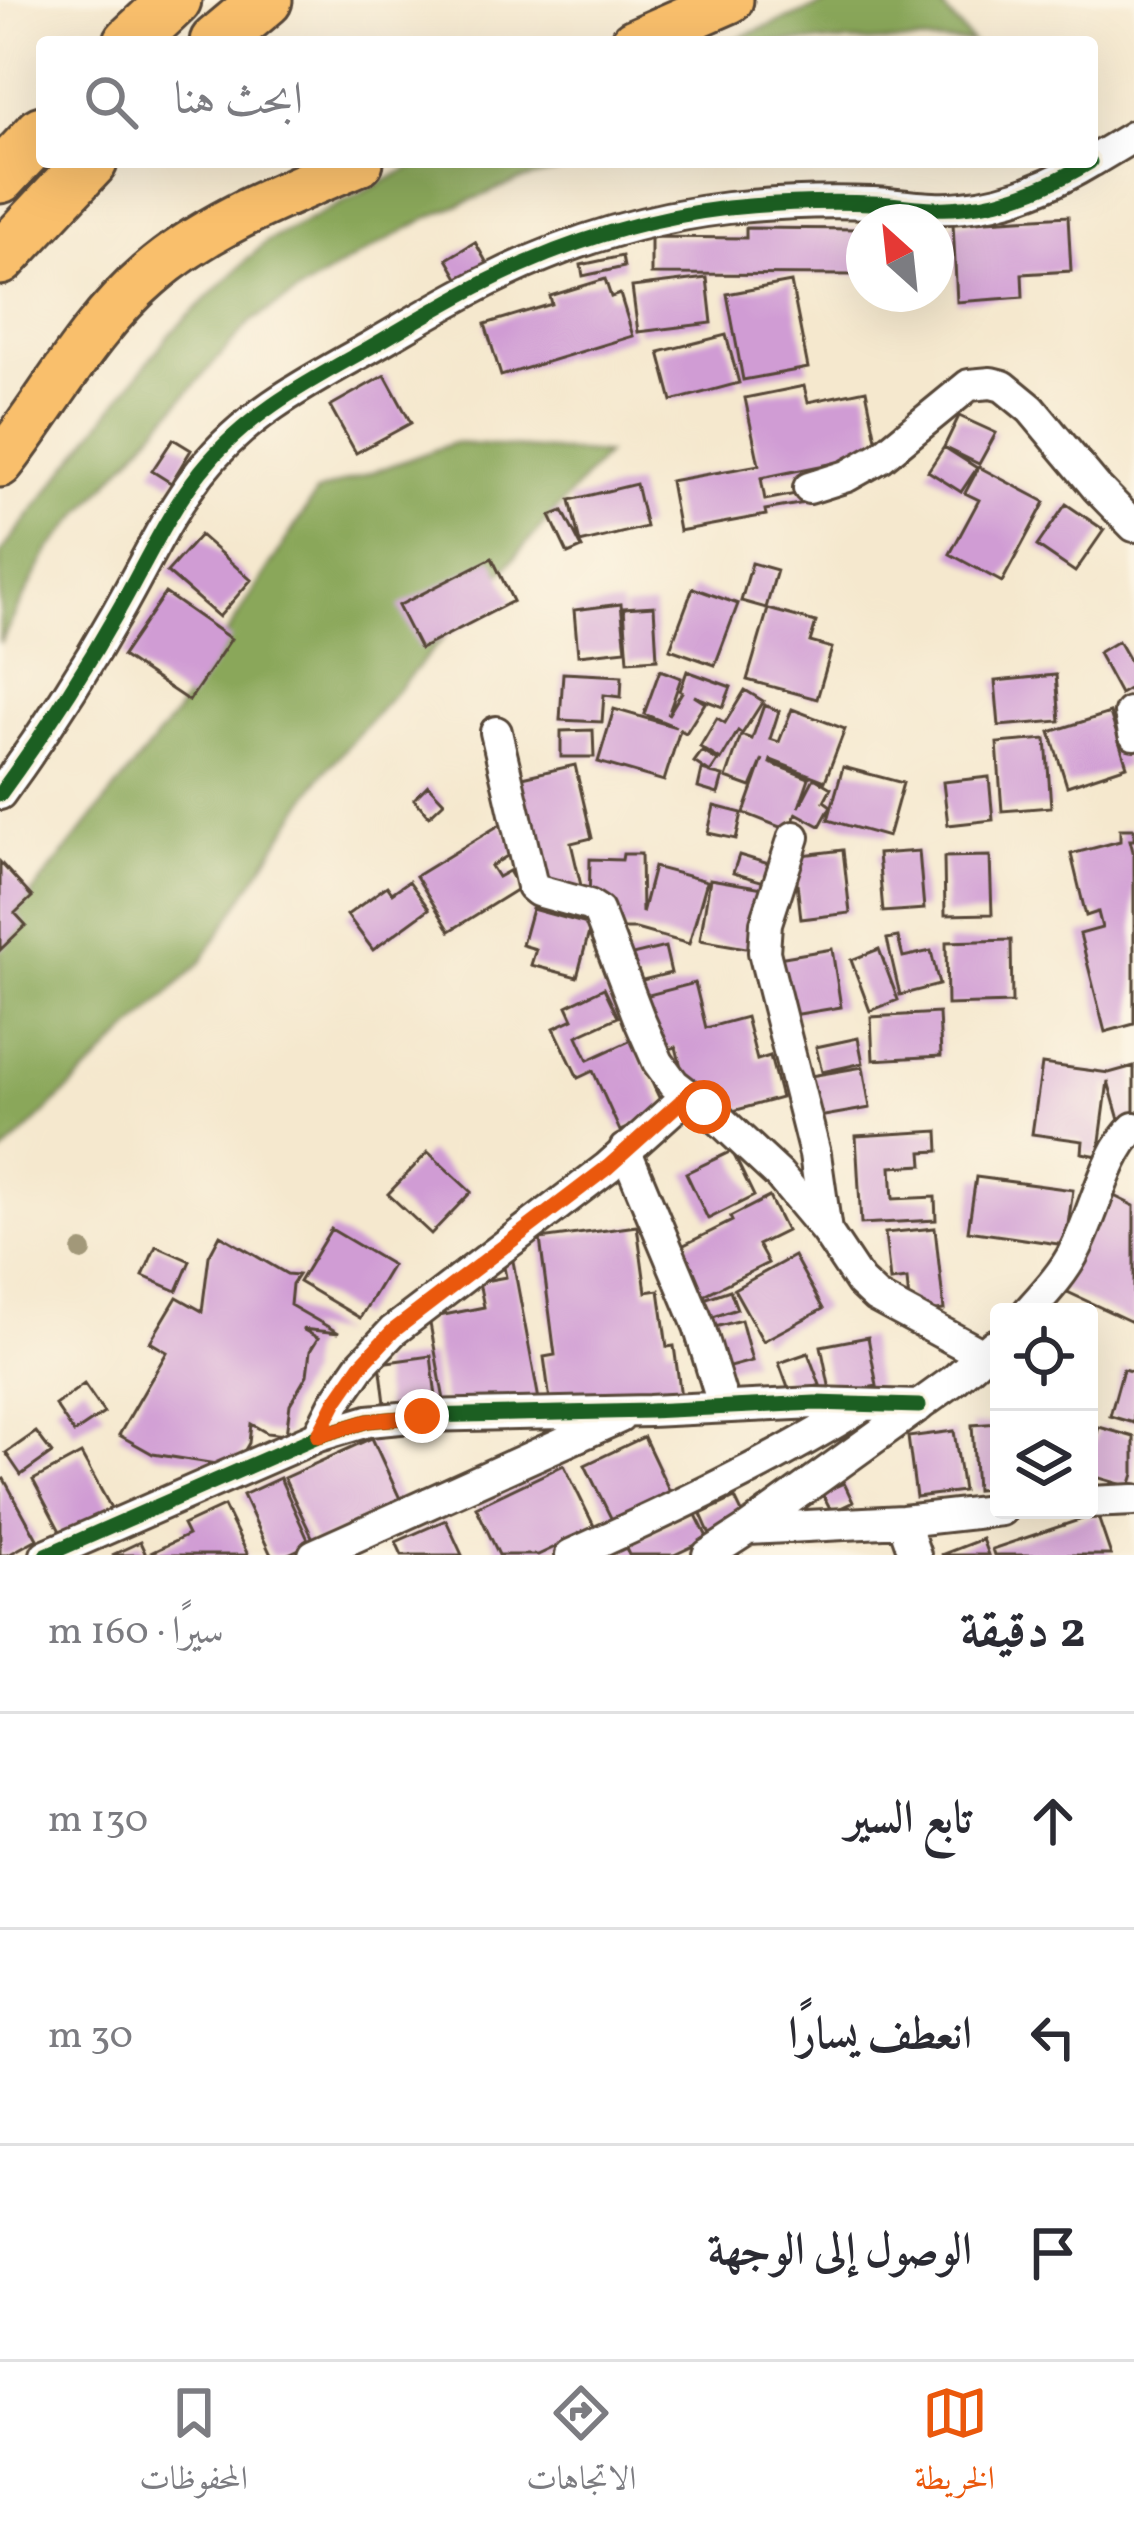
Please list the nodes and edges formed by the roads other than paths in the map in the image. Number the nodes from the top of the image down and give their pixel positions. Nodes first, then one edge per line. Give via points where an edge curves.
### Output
1 (175, 0) edge
2 (266, 0) edge
3 (730, 0) edge
4 (136, 36) edge
5 (223, 36) edge
6 (648, 36) edge
7 (1134, 136) edge
8 (36, 138) edge
9 (1098, 157) edge
10 (85, 168) edge
11 (347, 168) edge
12 (1078, 168) edge
13 (0, 177) edge
14 (0, 259) edge
15 (0, 464) edge
16 (809, 488) dead end
17 (1134, 526) edge
18 (496, 733) dead end
19 (0, 794) edge
20 (794, 837) dead end
21 (687, 1096) junction
22 (1134, 1128) edge
23 (626, 1149) junction
24 (826, 1231) junction
25 (1036, 1303) edge
26 (990, 1348) edge
27 (990, 1349) edge
28 (864, 1405) junction
29 (919, 1406) junction
30 (724, 1407) junction
31 (632, 1411) junction
32 (318, 1436) junction
33 (1134, 1500) edge
34 (1098, 1502) edge
35 (990, 1511) edge
36 (903, 1521) junction
37 (748, 1529) junction
38 (46, 1555) edge
39 (314, 1555) edge
40 (572, 1555) edge
41 (708, 1555) edge
42 (915, 1555) edge

1 - 4 highway
2 - 5 highway
3 - 6 main road
7 - 9 street
8 - 13 highway
10 - 14 highway
11 - 15 main road via 230,220 159,267 99,328
12 - 19 street via 1016,197 962,208 772,204 624,229 485,282 280,398 228,440 184,493 98,648
16 - 17 street via 881,458 969,385 991,383 1031,409
18 - 21 street via 532,886 598,911 658,1062
20 - 24 street via 764,952
21 - 23 street
21 - 24 street via 745,1141
22 - 25 street via 1075,1252
23 - 30 street
23 - 32 street via 393,1331 361,1365
24 - 26 street via 876,1297
27 - 29 street
28 - 29 street
28 - 30 street
28 - 40 street via 706,1495
29 - 37 street
30 - 31 street
31 - 32 street via 422,1416
31 - 39 street
32 - 38 street
33 - 34 street
35 - 36 street
36 - 37 street
36 - 42 street
37 - 41 street

